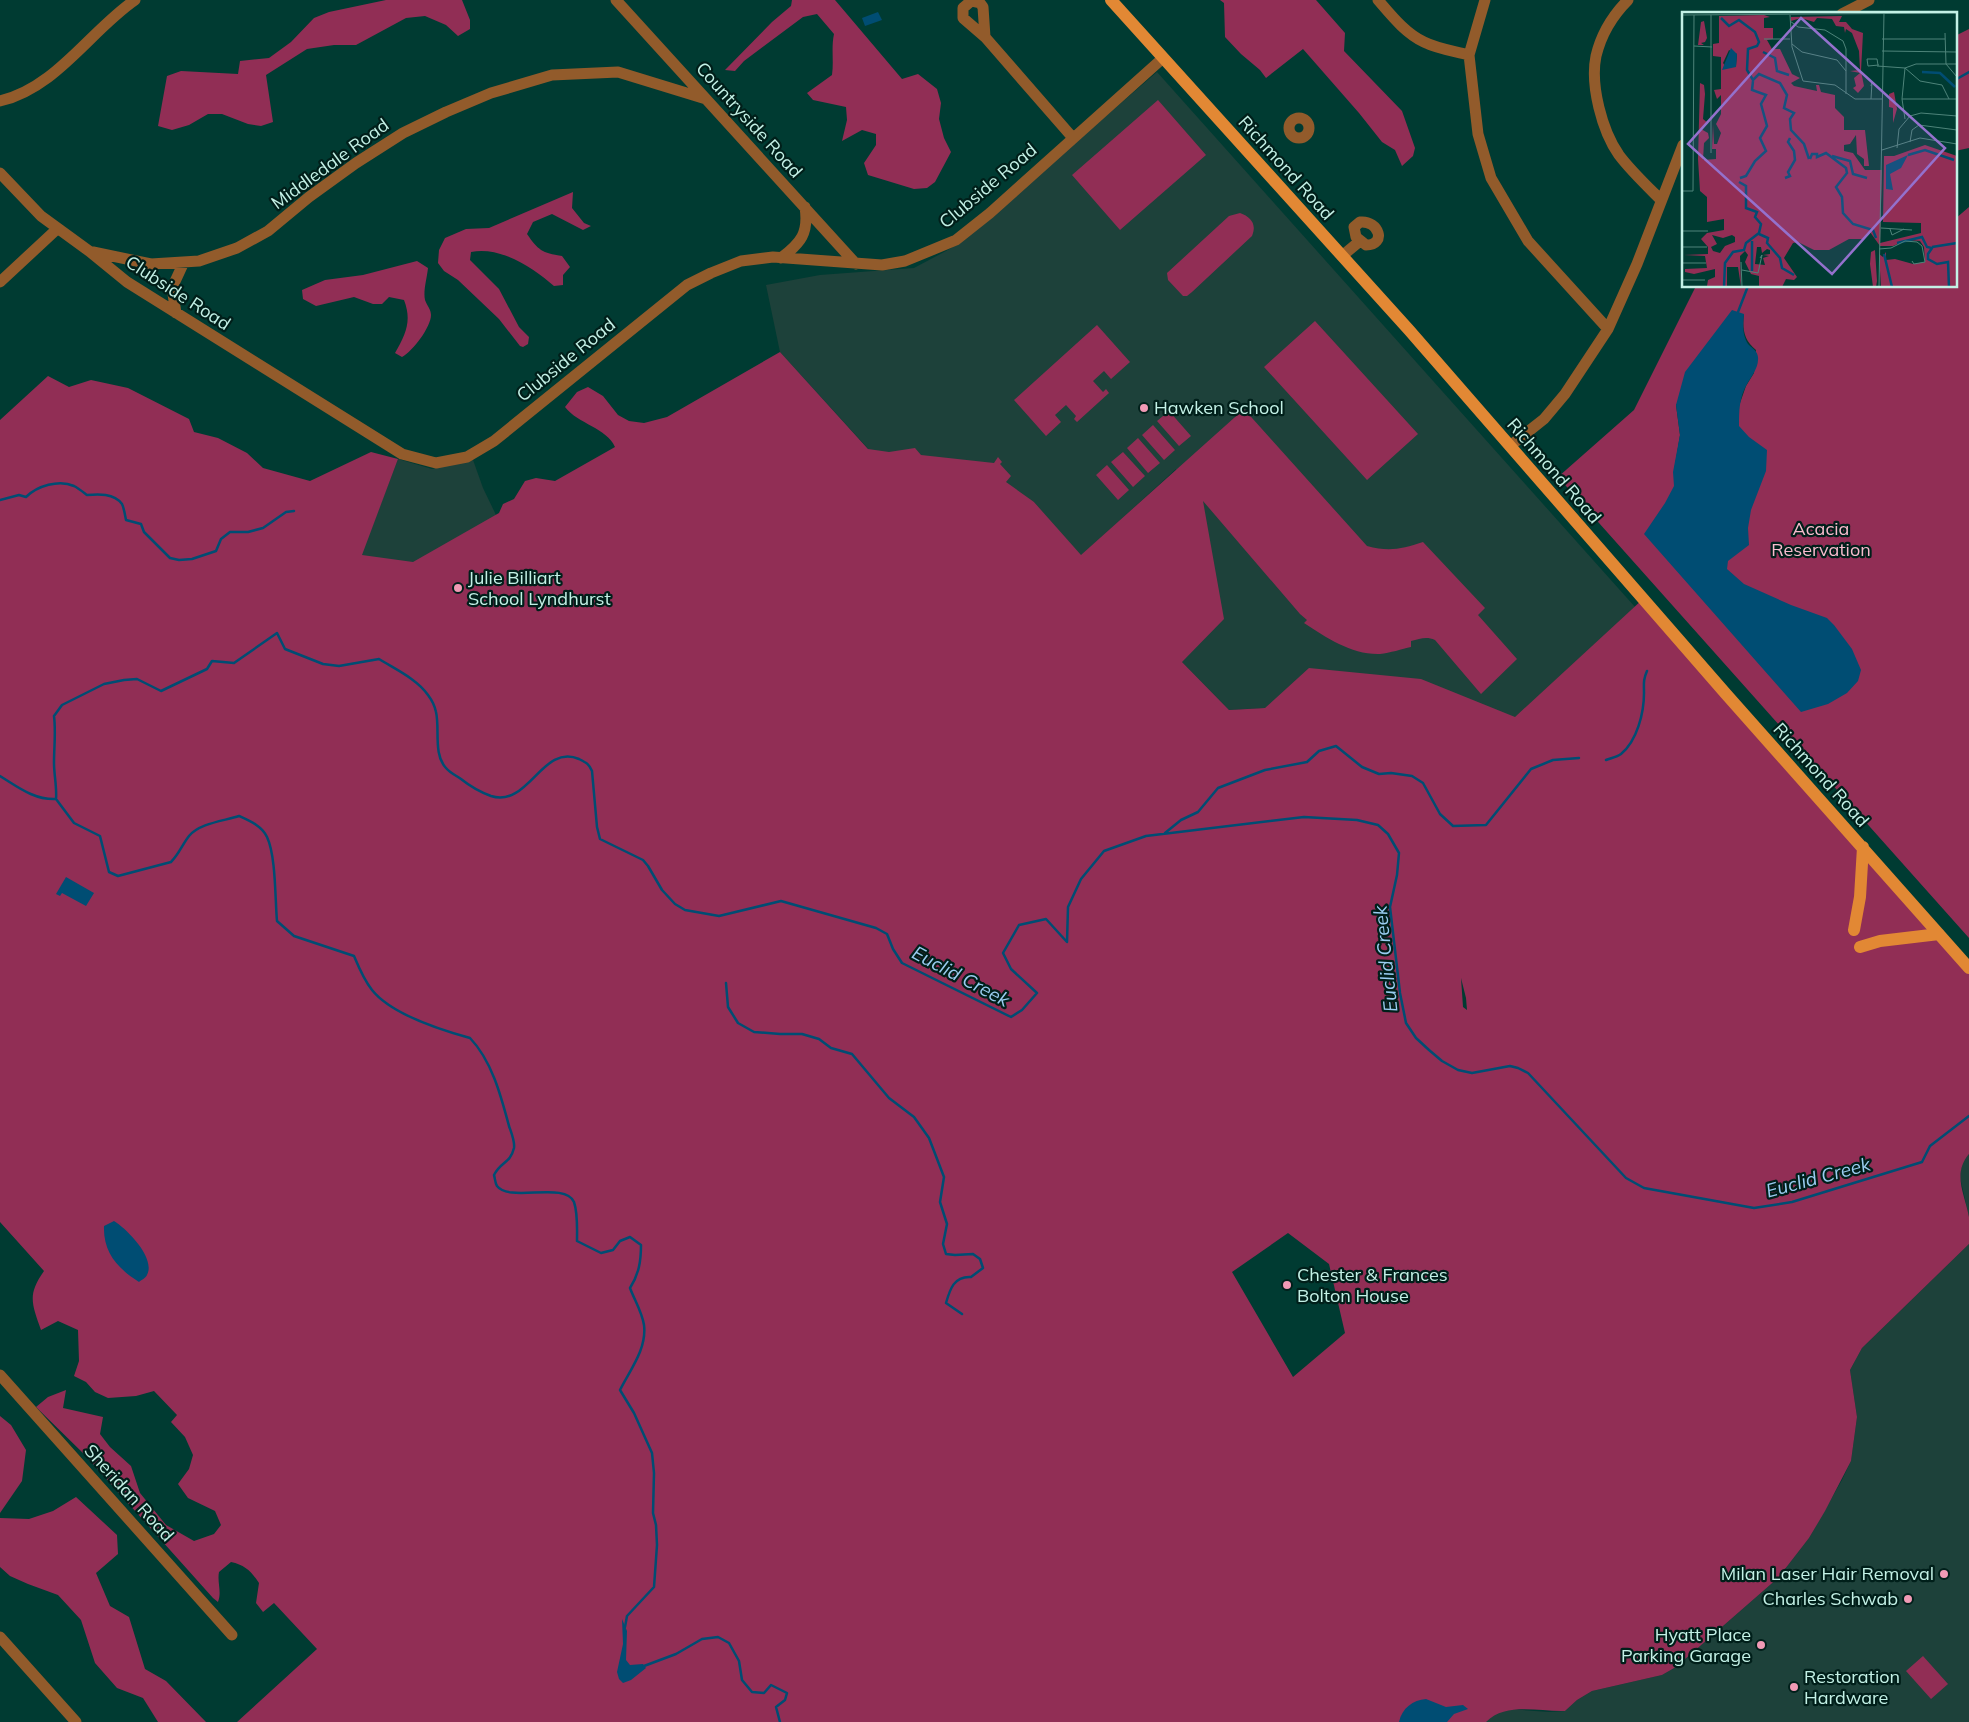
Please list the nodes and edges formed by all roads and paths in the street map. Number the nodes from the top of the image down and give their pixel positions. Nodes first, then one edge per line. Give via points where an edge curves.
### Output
1 (135, 0) edge
2 (616, 0) edge
3 (1110, 0) edge
4 (1378, 0) edge
5 (1486, 0) edge
6 (1628, 0) edge
7 (1869, 0) edge
8 (1846, 12) edge
9 (985, 37) dead end
10 (1469, 55) junction
11 (1163, 58) junction
12 (706, 99) junction
13 (0, 101) edge
14 (1073, 138) junction
15 (1682, 148) edge
16 (0, 173) edge
17 (1661, 200) junction
18 (805, 206) junction
19 (58, 229) junction
20 (1360, 241) dead end
21 (89, 251) junction
22 (1342, 256) junction
23 (781, 258) junction
24 (184, 262) junction
25 (856, 264) junction
26 (0, 282) edge
27 (176, 314) junction
28 (1608, 328) junction
29 (1510, 446) junction
30 (1863, 847) junction
31 (1854, 930) dead end
32 (1939, 934) junction
33 (1860, 947) dead end
34 (1969, 968) edge
35 (0, 1375) edge
36 (232, 1635) dead end
37 (0, 1637) edge
38 (76, 1722) edge

1 - 13 street via 34,87
2 - 12 street, Countryside Road
3 - 11 main road, Richmond Road
4 - 10 street via 1414,36 1440,48
5 - 10 street
6 - 17 street via 1617,11 1596,57 1596,93 1605,129 1619,155
7 - 8 street
9 - 14 street
10 - 28 street via 1478,134 1491,178 1528,241
11 - 14 street, Clubside Road
11 - 22 main road, Richmond Road
12 - 18 street, Countryside Road
12 - 24 street, Middledale Road via 618,72 552,75 491,93 395,138 317,191 268,231 245,244 198,261
14 - 25 street, Clubside Road via 956,240 904,261 882,265
15 - 17 street
16 - 19 street, Clubside Road via 40,216
17 - 28 street
18 - 23 street via 803,234 794,248
18 - 25 street, Countryside Road
19 - 21 street, Clubside Road
19 - 26 street
20 - 22 street
21 - 24 street, Middledale Road via 150,264
21 - 27 street, Clubside Road via 127,282
22 - 29 main road, Richmond Road
23 - 25 street, Clubside Road
23 - 27 street, Clubside Road via 741,261 687,285 494,441 467,457 436,463 402,454
24 - 27 street via 172,288
28 - 29 street via 1565,394 1544,419
29 - 30 main road, Richmond Road
30 - 31 main road
30 - 32 main road, Richmond Road
32 - 33 main road via 1880,941
32 - 34 main road, Richmond Road
35 - 36 street, Sheridan Road
37 - 38 street

